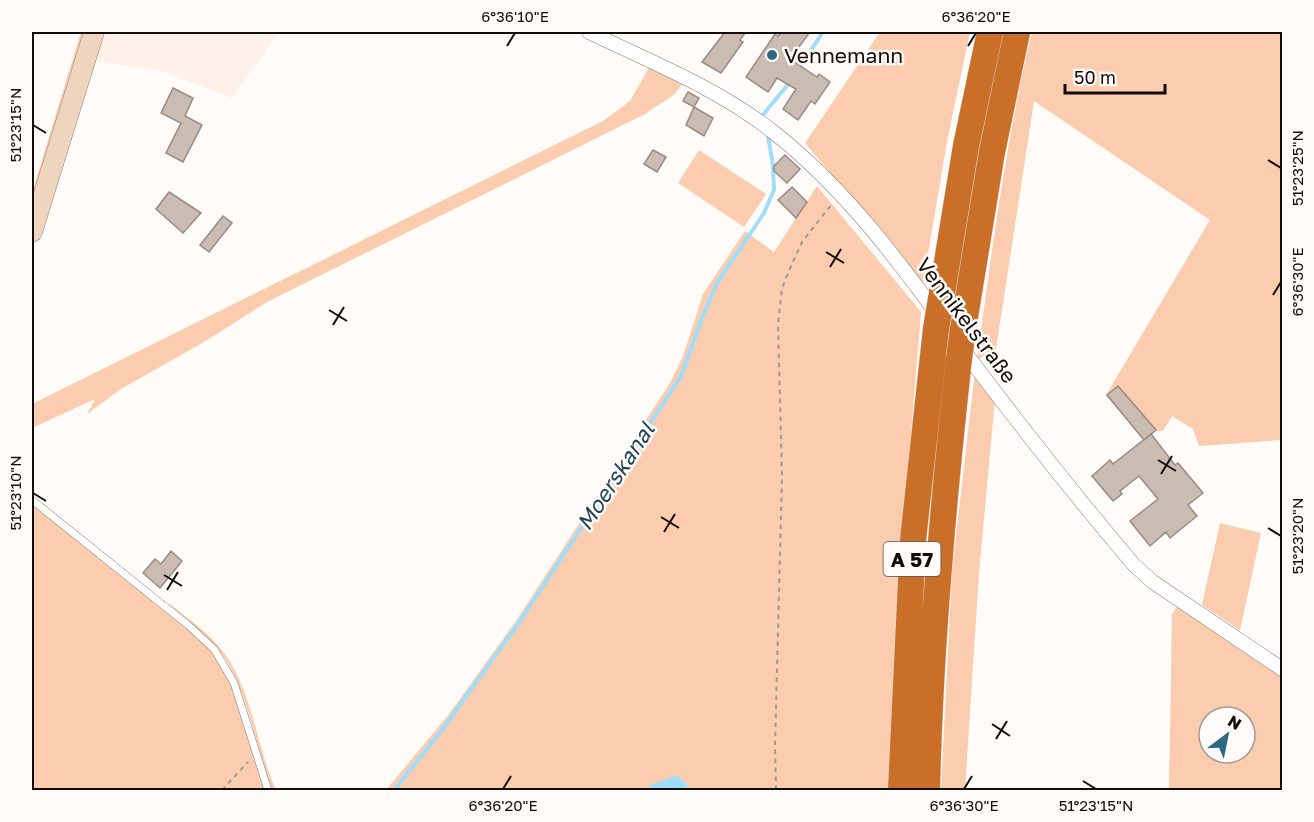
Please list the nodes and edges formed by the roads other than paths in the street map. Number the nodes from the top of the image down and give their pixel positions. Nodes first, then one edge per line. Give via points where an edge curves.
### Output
1 (94, 32) edge
2 (589, 32) edge
3 (990, 32) edge
4 (1017, 32) edge
5 (32, 232) edge
6 (32, 500) edge
7 (1282, 669) edge
8 (268, 790) edge
9 (901, 790) edge
10 (927, 790) edge

1 - 5 main road
2 - 7 street, Vennikelstraße via 724,98 790,146 880,240 999,398 1134,565
3 - 9 highway, A 57, bridge via 966,146 936,329 913,540
4 - 10 highway, A 57, bridge via 992,152 959,359 938,545
6 - 8 lane via 214,649 234,683

